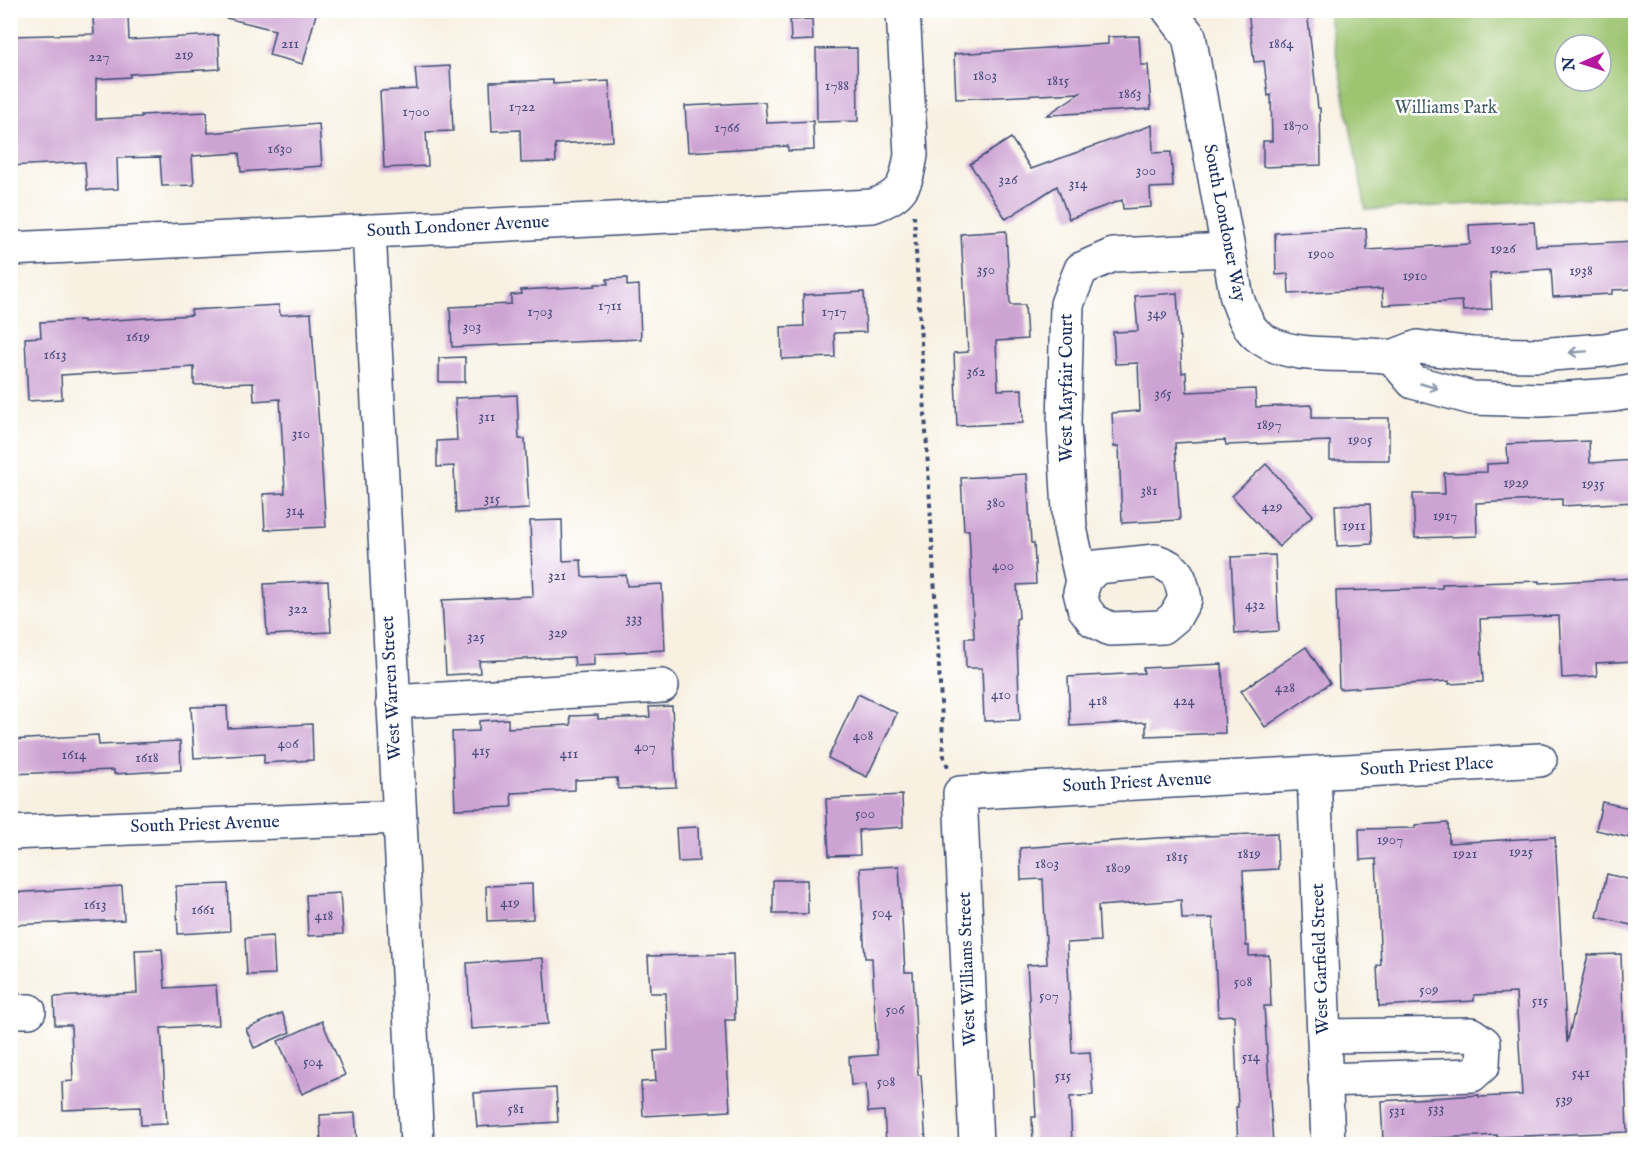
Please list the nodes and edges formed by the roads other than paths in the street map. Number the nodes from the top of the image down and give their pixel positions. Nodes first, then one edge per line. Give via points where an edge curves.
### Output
1 (903, 10) edge
2 (1169, 10) edge
3 (369, 231) junction
4 (10, 249) edge
5 (1228, 250) junction
6 (1635, 344) edge
7 (1392, 357) junction
8 (1635, 390) edge
9 (1083, 586) dead end
10 (663, 686) dead end
11 (393, 702) junction
12 (1540, 760) dead end
13 (1314, 773) junction
14 (960, 793) joint
15 (399, 817) junction
16 (10, 833) edge
17 (1324, 1036) junction
18 (1325, 1080) junction
19 (417, 1144) edge
20 (975, 1144) edge
21 (1328, 1144) edge

1 - 3 street, South Londoner Avenue via 911,155 902,191 888,201 872,206
2 - 5 street, South Londoner Way via 1189,36
3 - 4 street, South Londoner Avenue
3 - 11 street, West Warren Street
5 - 7 street, South Londoner Way via 1237,298 1256,335 1298,352
5 - 9 street, West Mayfair Court via 1113,255 1081,269 1067,304 1064,424 1070,528
6 -> 7 street, South Londoner Way via 1538,355 1473,354 1418,347
7 -> 8 street via 1413,382 1472,398 1541,400
10 - 11 street
11 - 15 street, West Warren Street
12 - 13 street, South Priest Place
13 - 14 street, South Priest Avenue
13 - 17 street, West Garfield Street
14 - 20 street, West Williams Street
15 - 16 street, South Priest Avenue
15 - 19 street, West Warren Street
17 - 18 street, West Garfield Street
17 - 18 street via 1471,1034 1484,1043 1483,1065 1472,1076
18 - 21 street, West Garfield Street

